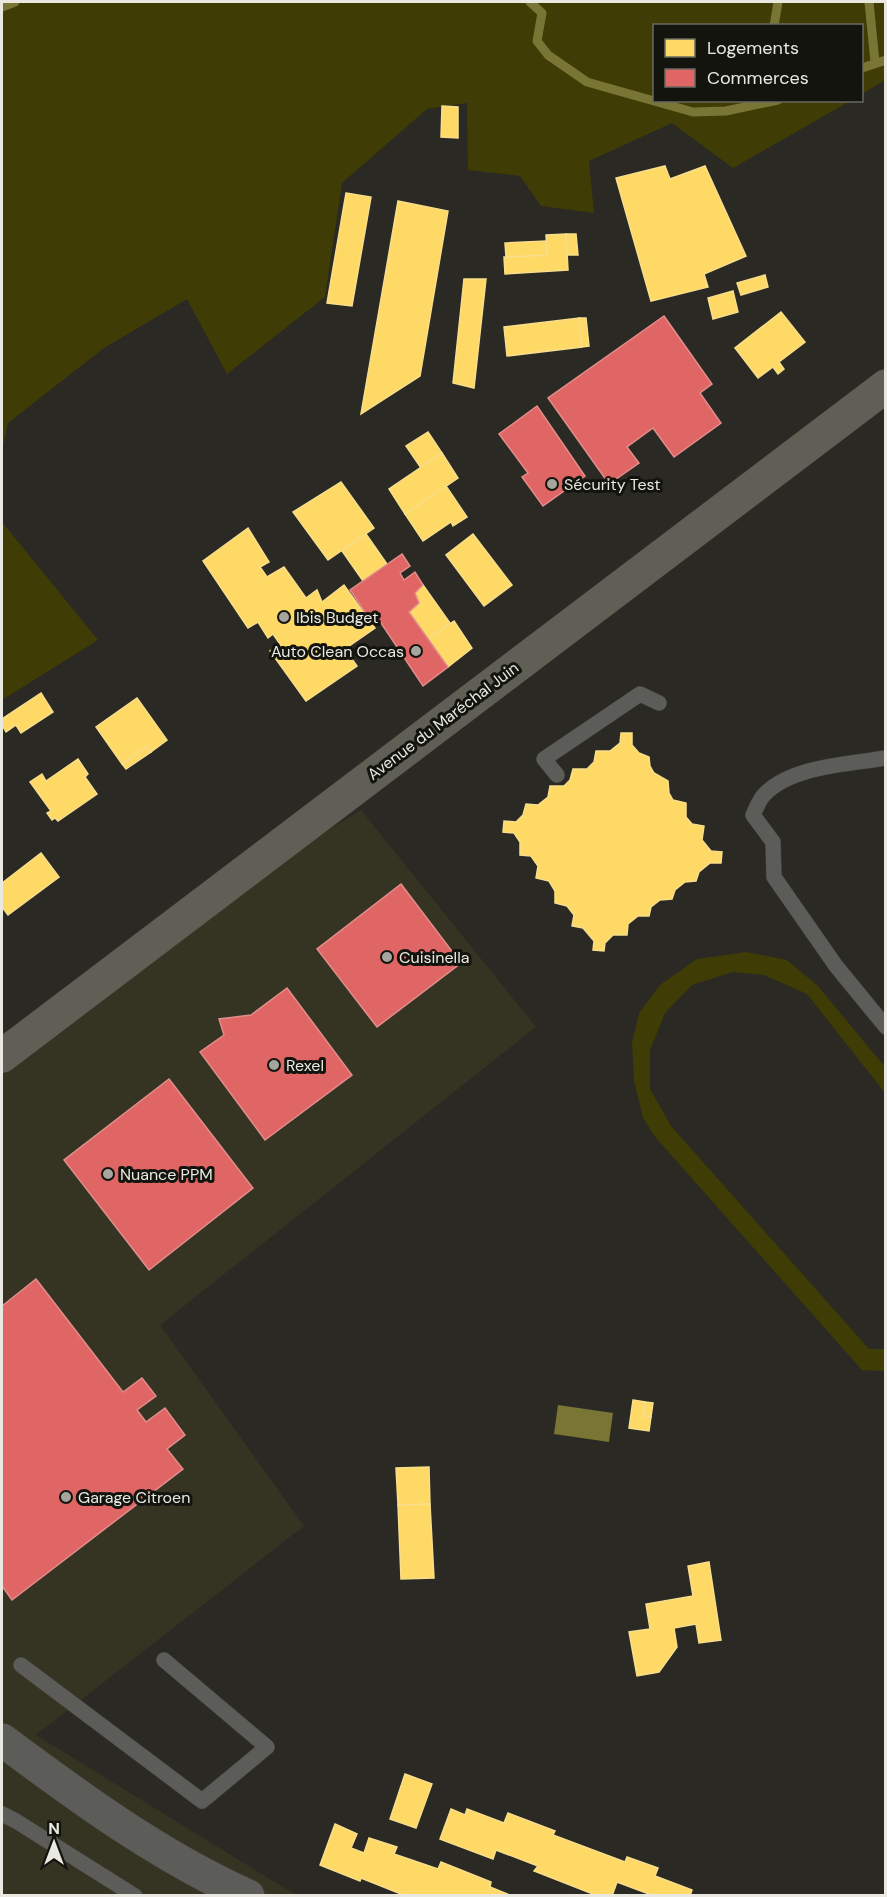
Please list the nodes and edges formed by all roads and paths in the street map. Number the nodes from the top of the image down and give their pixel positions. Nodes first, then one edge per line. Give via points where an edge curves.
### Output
1 (883, 393) edge
2 (659, 703) dead end
3 (885, 758) edge
4 (557, 775) dead end
5 (885, 1027) edge
6 (2, 1056) edge
7 (164, 1660) dead end
8 (21, 1665) dead end
9 (2, 1740) edge
10 (2, 1814) edge
11 (135, 1896) edge
12 (249, 1896) edge

1 - 6 main road, Avenue du Maréchal Juin
2 - 4 lane via 640,694 544,759
3 - 5 lane via 807,771 784,780 764,795 753,815 773,842 774,878
7 - 8 lane via 267,1747 202,1801
9 - 12 street via 143,1840
10 - 11 lane

